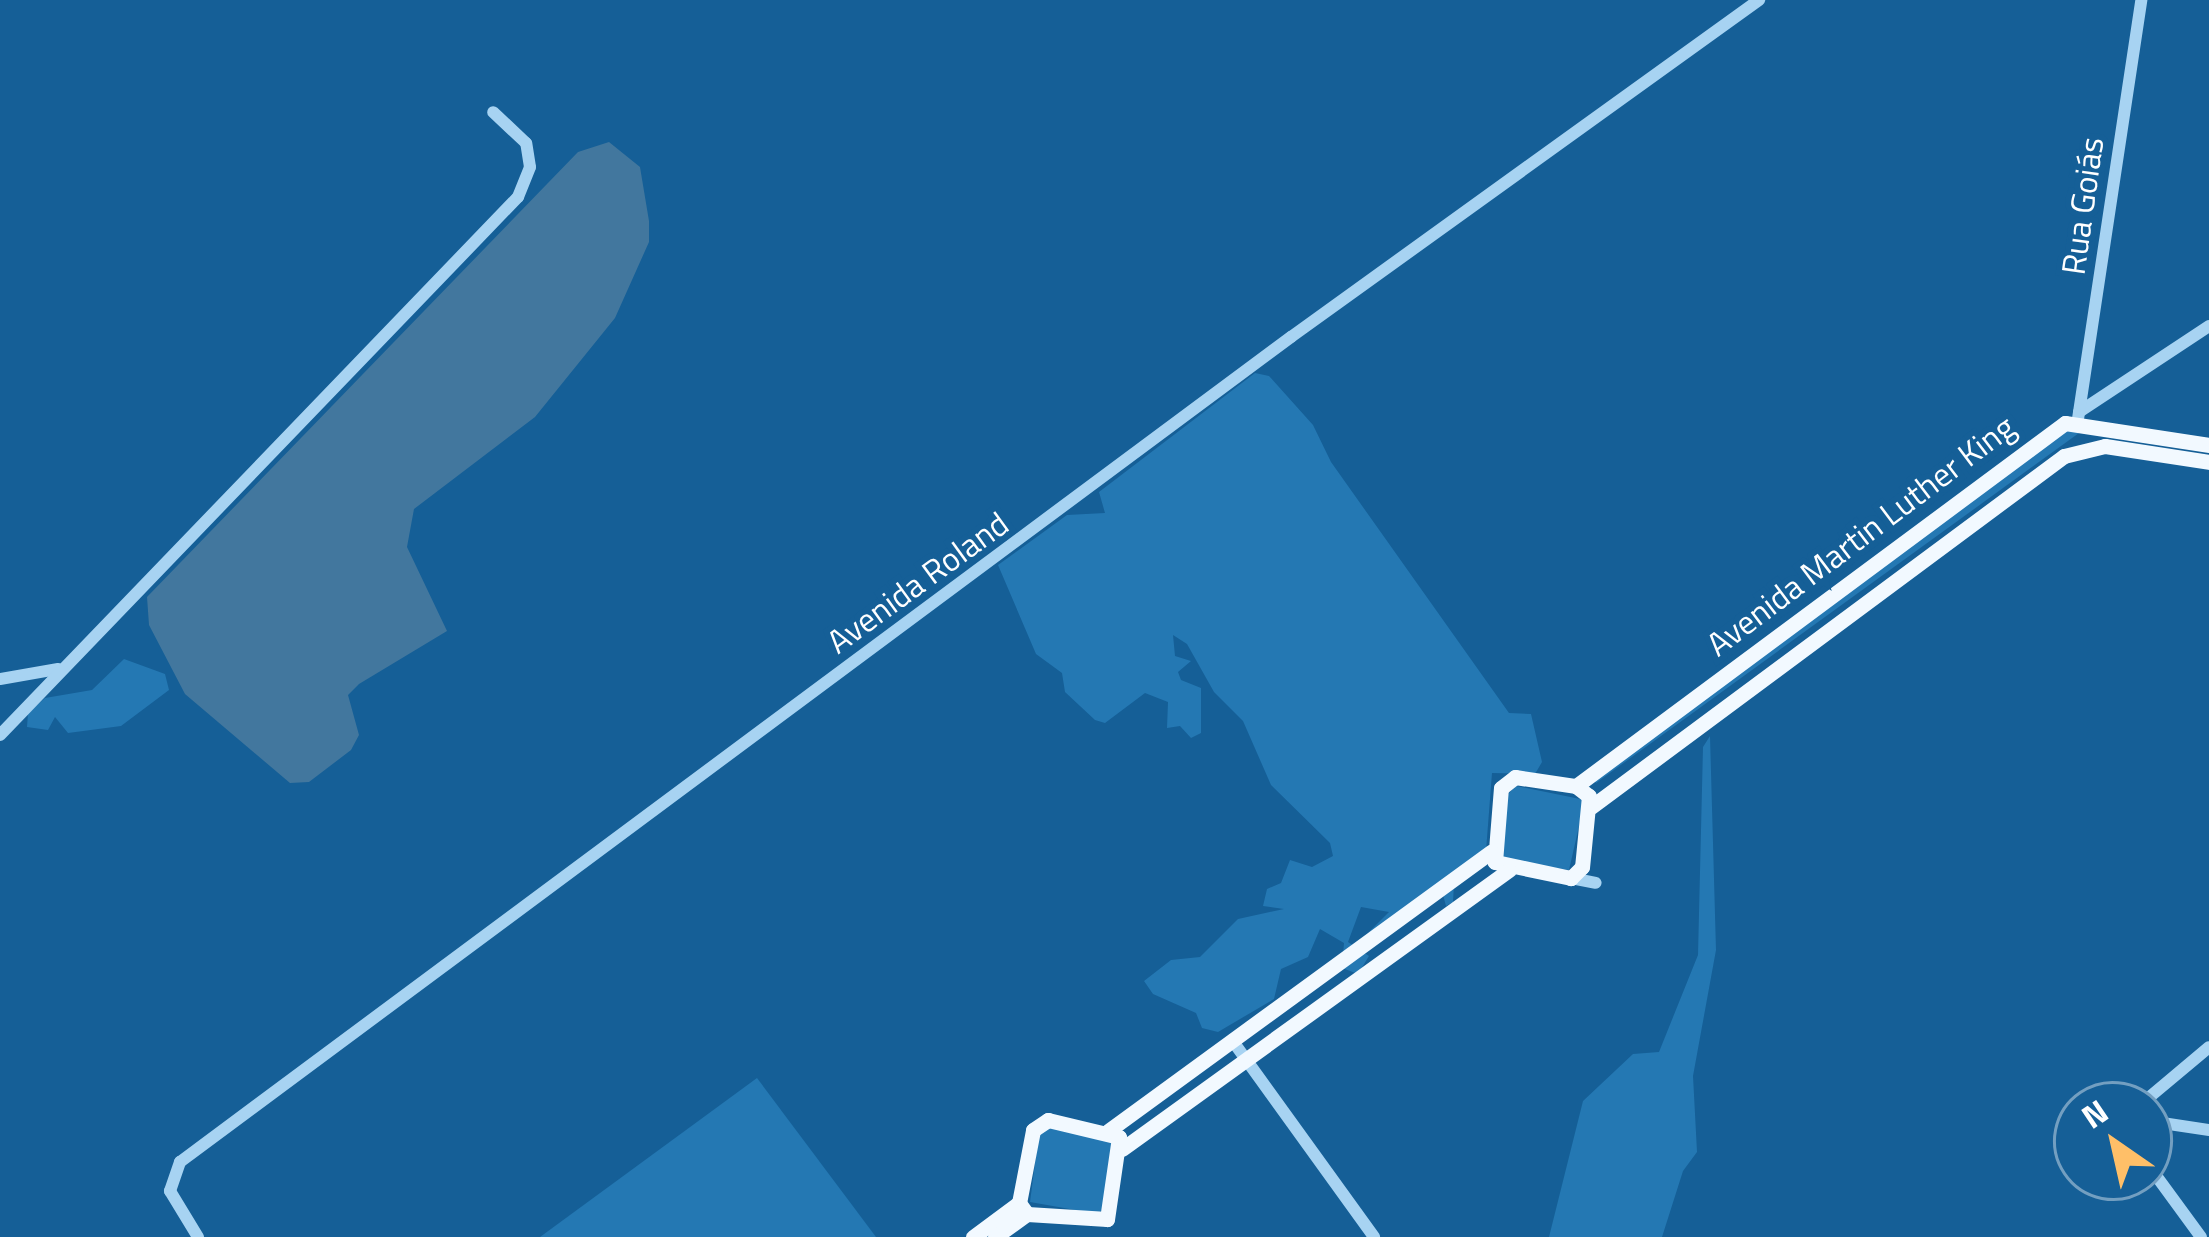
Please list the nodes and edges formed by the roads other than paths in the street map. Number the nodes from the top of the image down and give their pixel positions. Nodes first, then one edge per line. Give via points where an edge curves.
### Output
1 (1760, 0) edge
2 (2141, 0) edge
3 (493, 112) dead end
4 (2209, 326) edge
5 (2083, 418) junction
6 (2209, 445) edge
7 (2079, 449) junction
8 (2187, 450) junction
9 (2209, 462) edge
10 (59, 669) junction
11 (0, 680) edge
12 (0, 735) edge
13 (1576, 787) junction
14 (1591, 807) junction
15 (1491, 852) junction
16 (1509, 870) junction
17 (1571, 878) junction
18 (1595, 883) dead end
19 (1364, 944) junction
20 (1378, 963) junction
21 (1232, 1040) junction
22 (2209, 1047) edge
23 (1246, 1059) junction
24 (2169, 1081) edge
25 (2173, 1125) edge
26 (1108, 1130) junction
27 (2209, 1130) edge
28 (1122, 1149) junction
29 (2173, 1199) edge
30 (1023, 1208) junction
31 (198, 1237) edge
32 (973, 1237) edge
33 (995, 1237) edge
34 (1374, 1237) edge
35 (2201, 1237) edge

1 - 31 street, Avenida Roland via 181,1162 170,1191
2 - 5 street, Rua Goiás
3 - 10 street via 526,143 530,167 518,197
4 - 5 street
5 - 7 main road
5 - 8 main road
5 - 13 main road, Avenida Martin Luther King
6 - 8 main road
7 - 8 main road
7 - 14 main road, Avenida Martin Luther King
8 - 9 main road
10 - 11 street
10 - 12 street
13 - 14 main road
13 - 15 main road via 1506,781
14 - 17 main road via 1582,867
15 - 16 main road
15 - 19 main road
16 - 17 main road
16 - 20 main road
17 - 18 street
19 - 20 main road
19 - 21 main road
20 - 23 main road
21 - 23 street
21 - 26 main road
22 - 24 street
23 - 28 main road
23 - 34 street
25 - 27 street
26 - 28 main road
26 - 30 main road via 1036,1125
28 - 30 main road via 1107,1219
29 - 35 street
30 - 32 main road
30 - 33 main road

